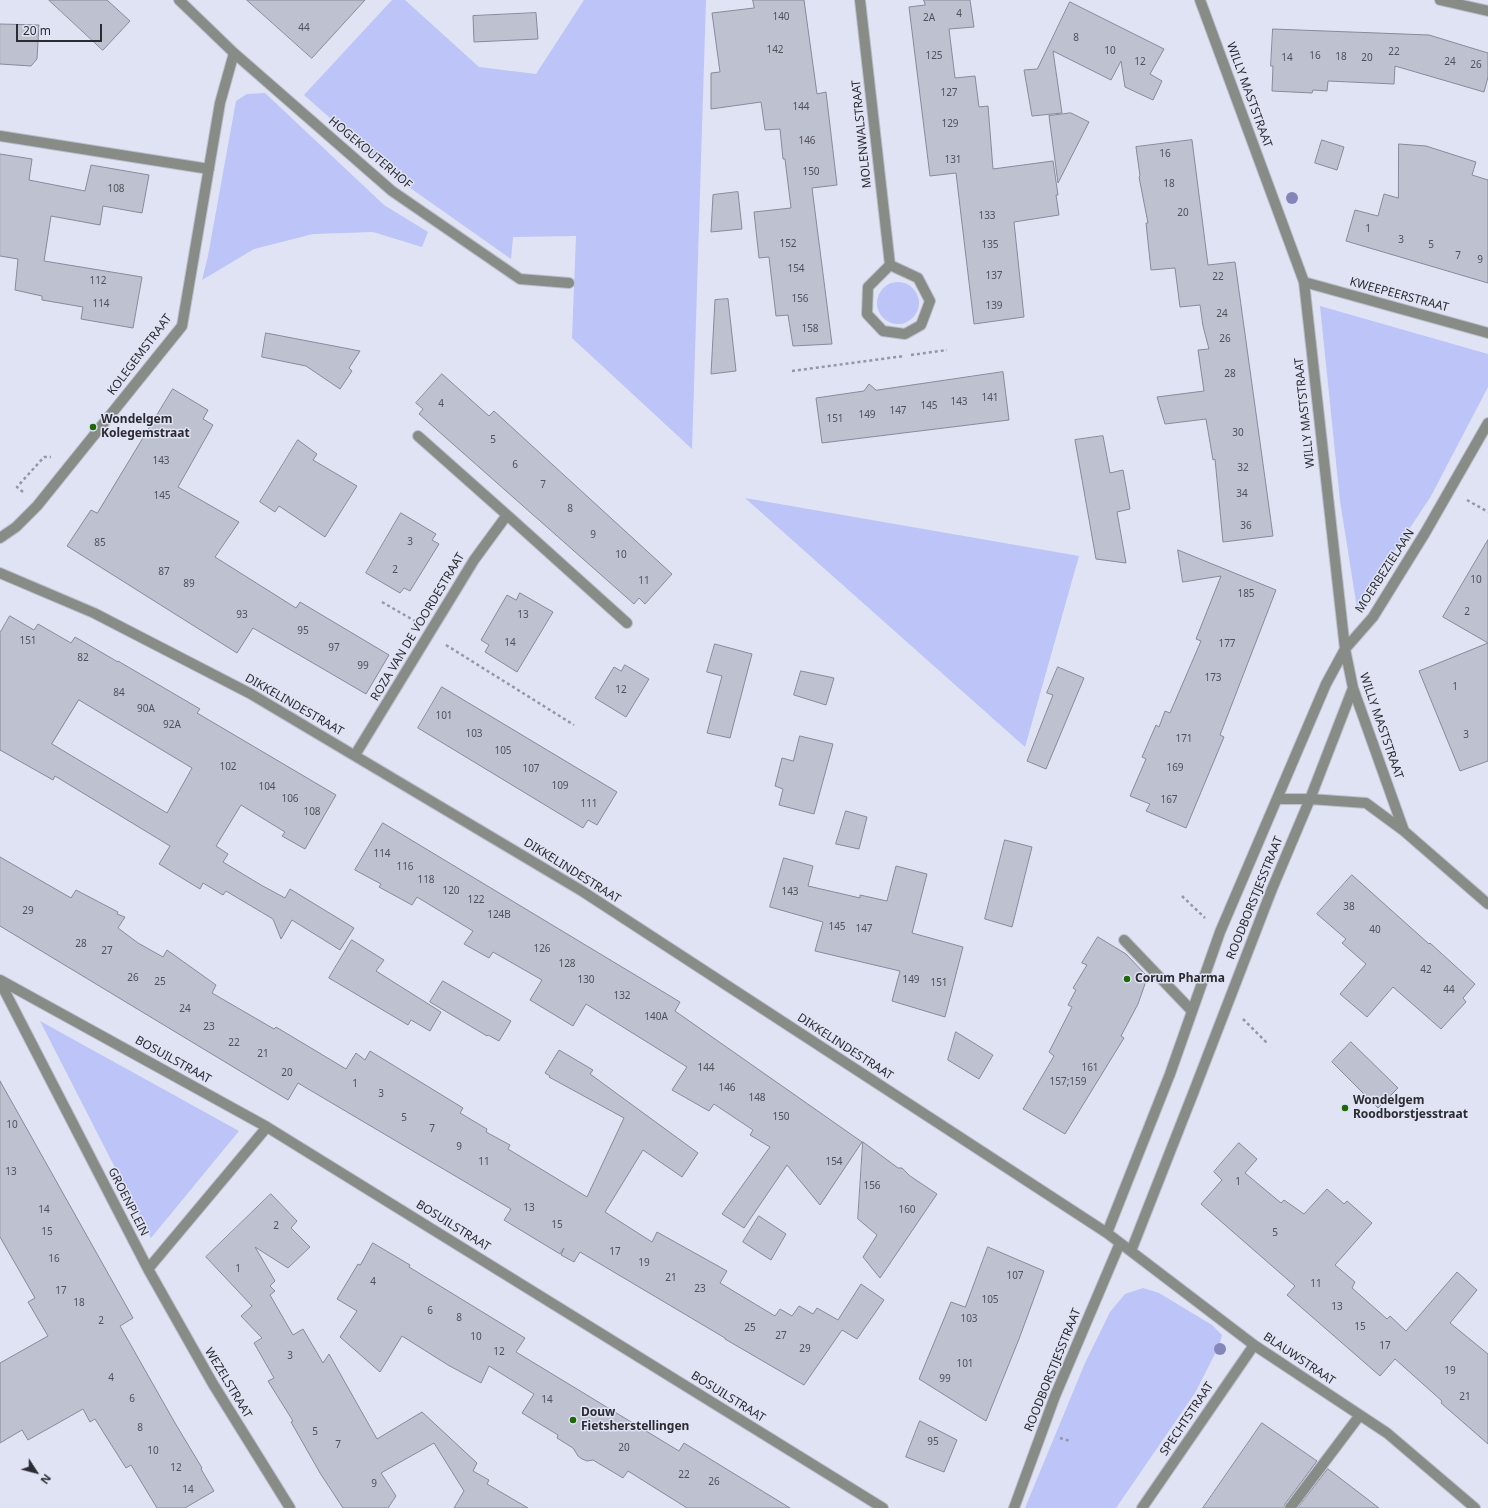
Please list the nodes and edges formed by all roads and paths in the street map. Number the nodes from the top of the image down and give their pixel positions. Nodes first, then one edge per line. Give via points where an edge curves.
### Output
1 (179, 0) edge
2 (860, 0) edge
3 (1200, 0) edge
4 (1440, 0) edge
5 (1488, 11) edge
6 (234, 53) junction
7 (0, 136) edge
8 (209, 169) junction
9 (890, 265) junction
10 (1304, 282) junction
11 (569, 283) dead end
12 (1488, 333) edge
13 (947, 350) dead end
14 (792, 371) dead end
15 (1488, 423) edge
16 (418, 436) dead end
17 (54, 457) dead end
18 (26, 496) dead end
19 (507, 515) junction
20 (0, 538) edge
21 (0, 573) edge
22 (382, 602) dead end
23 (627, 623) dead end
24 (429, 632) junction
25 (1344, 649) junction
26 (1353, 688) junction
27 (574, 725) dead end
28 (355, 755) junction
29 (1277, 799) junction
30 (1310, 799) junction
31 (1404, 830) junction
32 (1182, 896) dead end
33 (1488, 904) edge
34 (1220, 932) junction
35 (1124, 940) dead end
36 (0, 981) edge
37 (1228, 1003) junction
38 (1192, 1010) junction
39 (1268, 1044) dead end
40 (267, 1127) junction
41 (1107, 1233) junction
42 (1120, 1243) junction
43 (1131, 1251) junction
44 (148, 1269) junction
45 (1254, 1345) junction
46 (1360, 1415) junction
47 (290, 1508) edge
48 (883, 1508) edge
49 (1014, 1508) edge
50 (1142, 1508) edge
51 (1290, 1508) edge
52 (1475, 1508) edge

1 - 6 street, HOGEKOUTERHOF
2 - 9 street, MOLENWALSTRAAT
3 - 10 street, WILLY MASTSTRAAT
4 - 5 street
6 - 8 street, KOLEGEMSTRAAT via 220,103
6 - 11 street, HOGEKOUTERHOF via 392,191 520,279
7 - 8 street
8 - 20 street, KOLEGEMSTRAAT via 182,326 37,506 16,527
9 - 9 street via 868,287 867,314 883,331 905,334 921,324 930,301 918,278
10 - 12 street, KWEEPEERSTRAAT
10 - 25 street, WILLY MASTSTRAAT
13 - 14 path
15 - 25 street, MOERBEZIELAAN via 1373,617
16 - 19 street
17 - 18 path via 44,457 18,487
19 - 23 street
19 - 24 street, ROZA VAN DE VOORDESTRAAT via 474,560
21 - 28 street, DIKKELINDESTRAAT via 94,613 251,694
22 - 24 path
24 - 27 path
24 - 28 street, ROZA VAN DE VOORDESTRAAT
25 - 26 street, WILLY MASTSTRAAT
25 - 29 street, MOERBEZIELAAN via 1326,684
26 - 30 street, ROODBORSTJESSTRAAT
26 - 31 street, WILLY MASTSTRAAT
28 - 41 street, DIKKELINDESTRAAT via 582,891
29 - 30 street, WILLY MASTSTRAAT
29 - 34 street, ROODBORSTJESSTRAAT
30 - 31 street, WILLY MASTSTRAAT via 1366,803
30 - 37 street, ROODBORSTJESSTRAAT
31 - 33 street, WILLY MASTSTRAAT
32 - 34 path
34 - 38 street, ROODBORSTJESSTRAAT
35 - 38 street
36 - 40 street, BOSUILSTRAAT
36 - 44 street, GROENPLEIN
37 - 39 path
37 - 43 street, ROODBORSTJESSTRAAT
38 - 41 street, ROODBORSTJESSTRAAT via 1170,1074
40 - 44 street
40 - 48 street, BOSUILSTRAAT
41 - 42 street, BLAUWSTRAAT
42 - 43 street, BLAUWSTRAAT
42 - 49 street, ROODBORSTJESSTRAAT via 1050,1410
43 - 45 street, BLAUWSTRAAT
44 - 47 street, WEZELSTRAAT via 213,1384
45 - 46 street, BLAUWSTRAAT
45 - 50 street, SPECHTSTRAAT
46 - 51 street
46 - 52 street, BLAUWSTRAAT via 1387,1433

